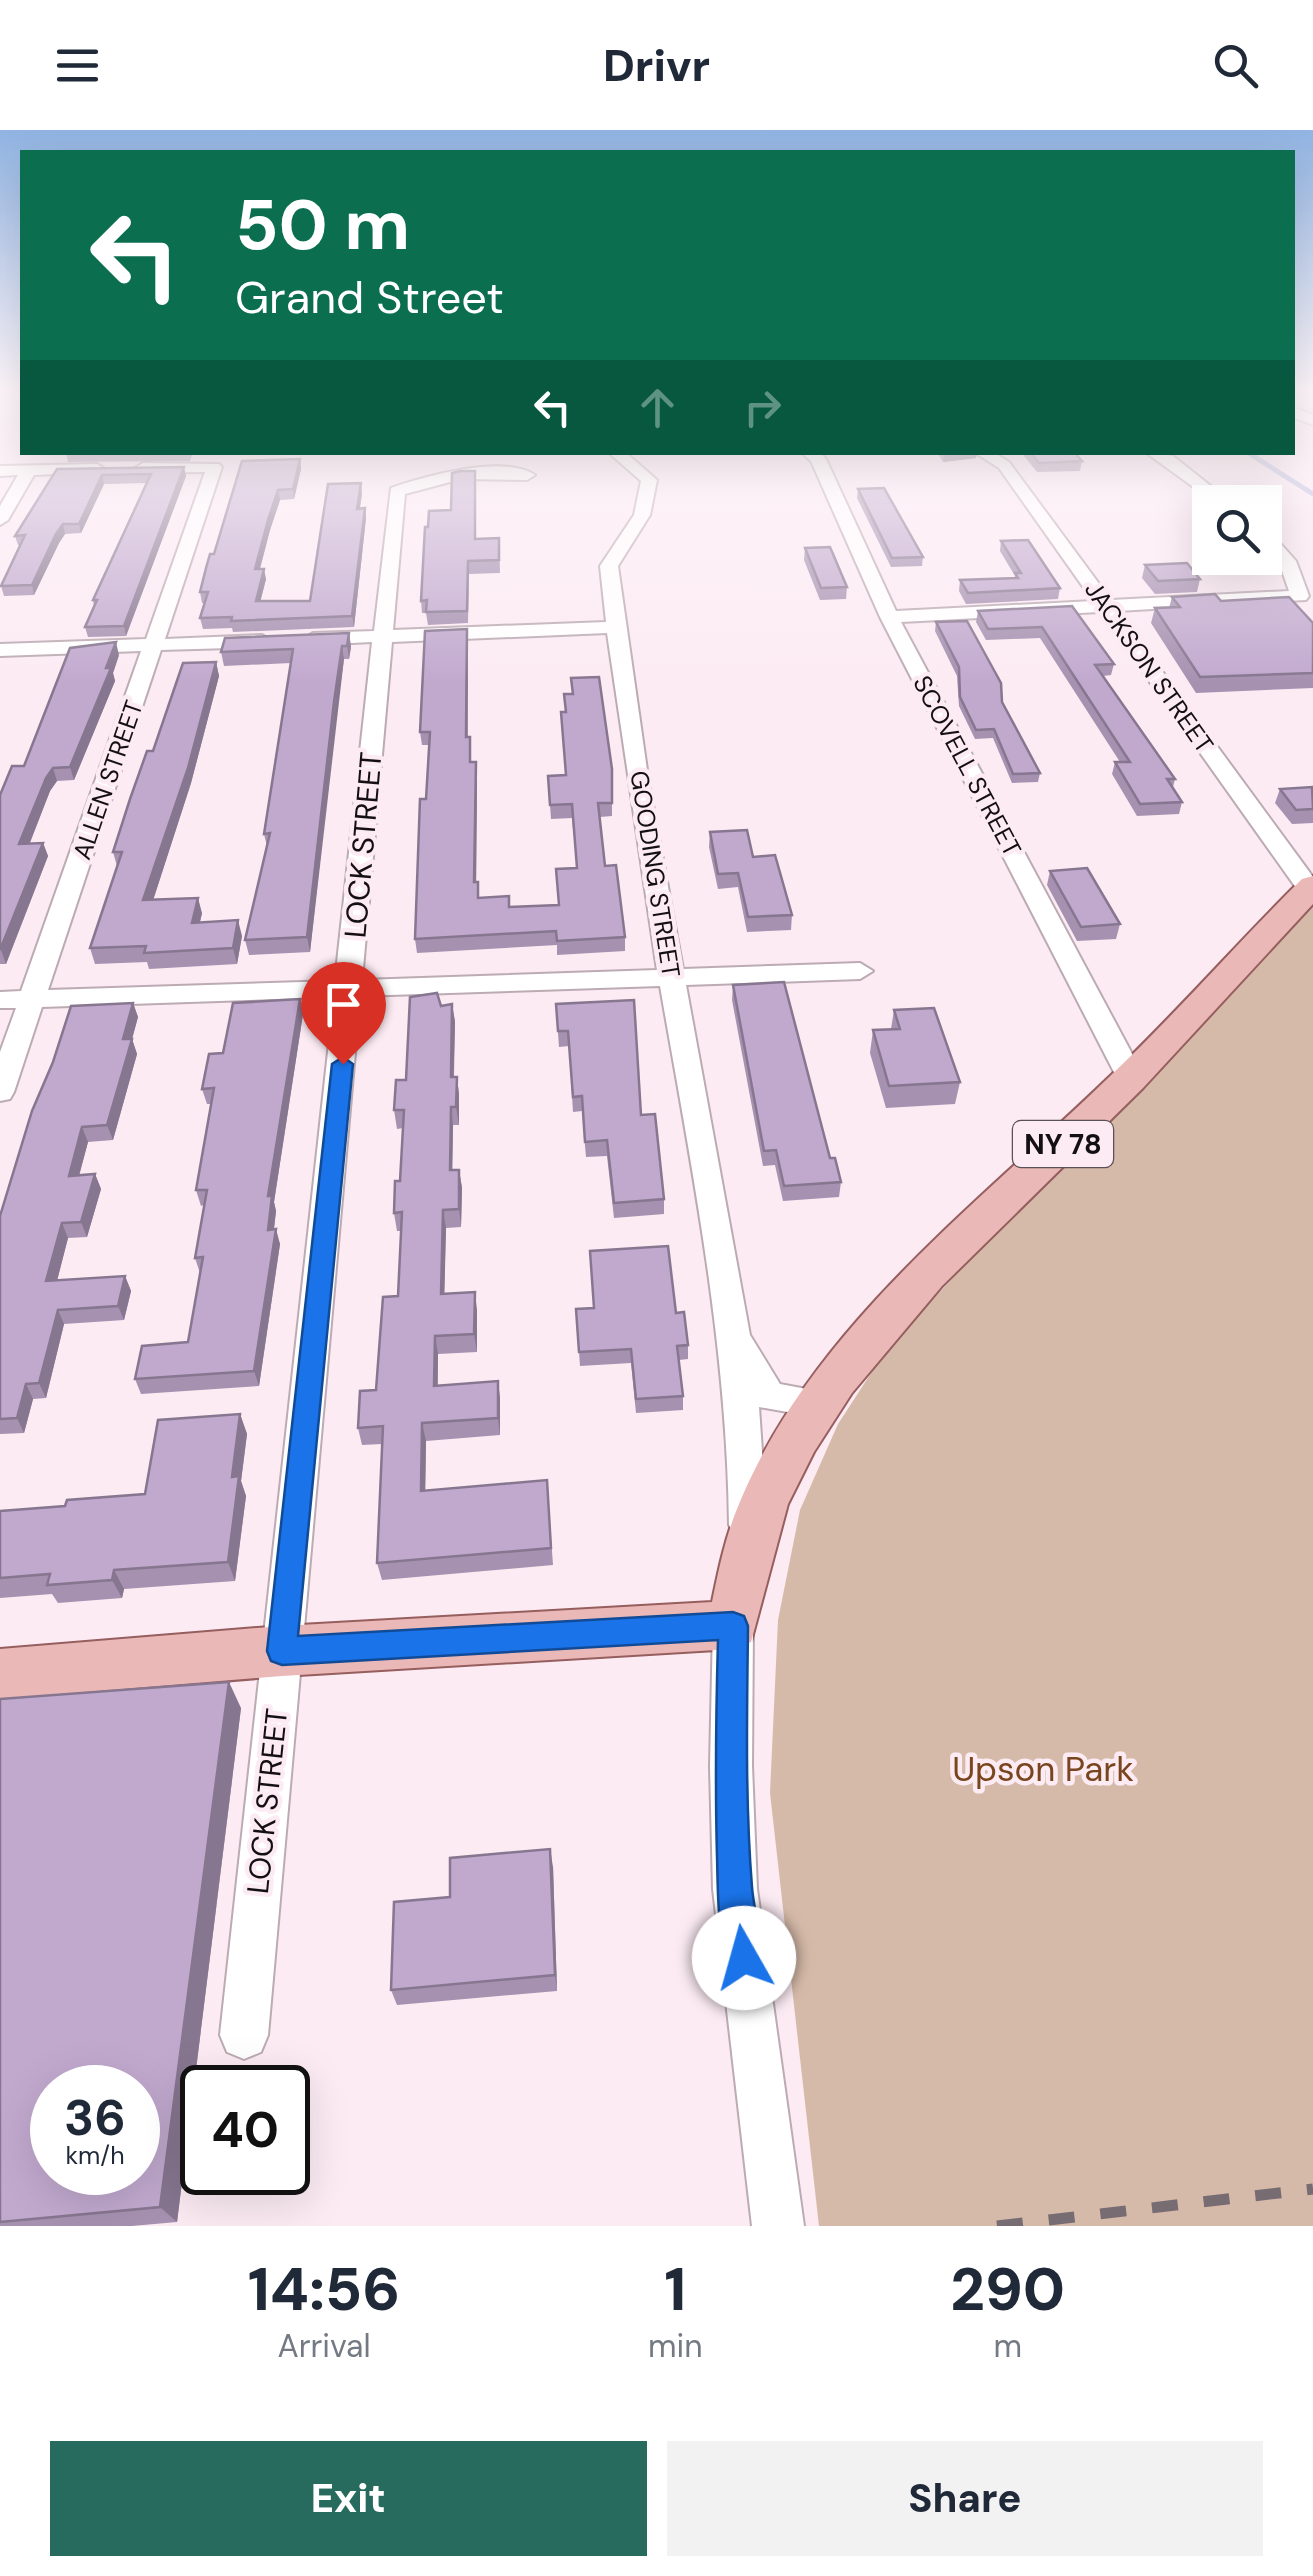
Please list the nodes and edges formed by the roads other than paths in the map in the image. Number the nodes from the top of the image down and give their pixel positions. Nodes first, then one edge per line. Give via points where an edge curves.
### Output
1 (19, 488) edge
2 (207, 488) edge
3 (405, 488) edge
4 (647, 488) edge
5 (831, 488) edge
6 (1021, 488) edge
7 (0, 520) edge
8 (1282, 555) edge
9 (1306, 600) edge
10 (1108, 608) junction
11 (889, 618) junction
12 (615, 628) junction
13 (382, 637) junction
14 (155, 644) junction
15 (0, 650) edge
16 (1311, 891) edge
17 (860, 971) dead end
18 (672, 978) junction
19 (351, 986) junction
20 (33, 999) junction
21 (0, 1000) edge
22 (1131, 1078) junction
23 (0, 1092) edge
24 (733, 1320) junction
25 (816, 1403) junction
26 (748, 1553) junction
27 (733, 1626) junction
28 (282, 1651) junction
29 (0, 1674) edge
30 (244, 2035) dead end
31 (778, 2226) edge

1 - 7 street
2 - 14 street, ALLEN STREET
3 - 13 street, LOCK STREET via 397,491
4 - 12 street, GOODING STREET via 642,515 609,566
5 - 11 street, SCOVELL STREET
6 - 10 street, JACKSON STREET
8 - 9 street
9 - 10 street
10 - 11 street
10 - 16 street, JACKSON STREET
11 - 22 street, SCOVELL STREET
12 - 13 street
12 - 18 street, GOODING STREET
13 - 14 street
13 - 19 street, LOCK STREET
14 - 15 street
14 - 20 street, ALLEN STREET
16 - 22 main road, NY 78
17 - 18 street
18 - 19 street
18 - 24 street, GOODING STREET
19 - 20 street
19 - 28 street, LOCK STREET
20 - 21 street
20 - 23 street, ALLEN STREET
22 - 25 main road, NY 78 via 903,1298
24 - 25 street, GOODING STREET via 751,1370 770,1397
24 - 26 street, GOODING STREET via 748,1474
25 - 26 main road, GOODING STREET / NY 78 via 764,1504
26 - 27 main road, GOODING STREET / NY 78
27 - 28 main road
27 - 31 street, GOODING STREET via 735,1889
28 - 29 main road
28 - 30 street, LOCK STREET

